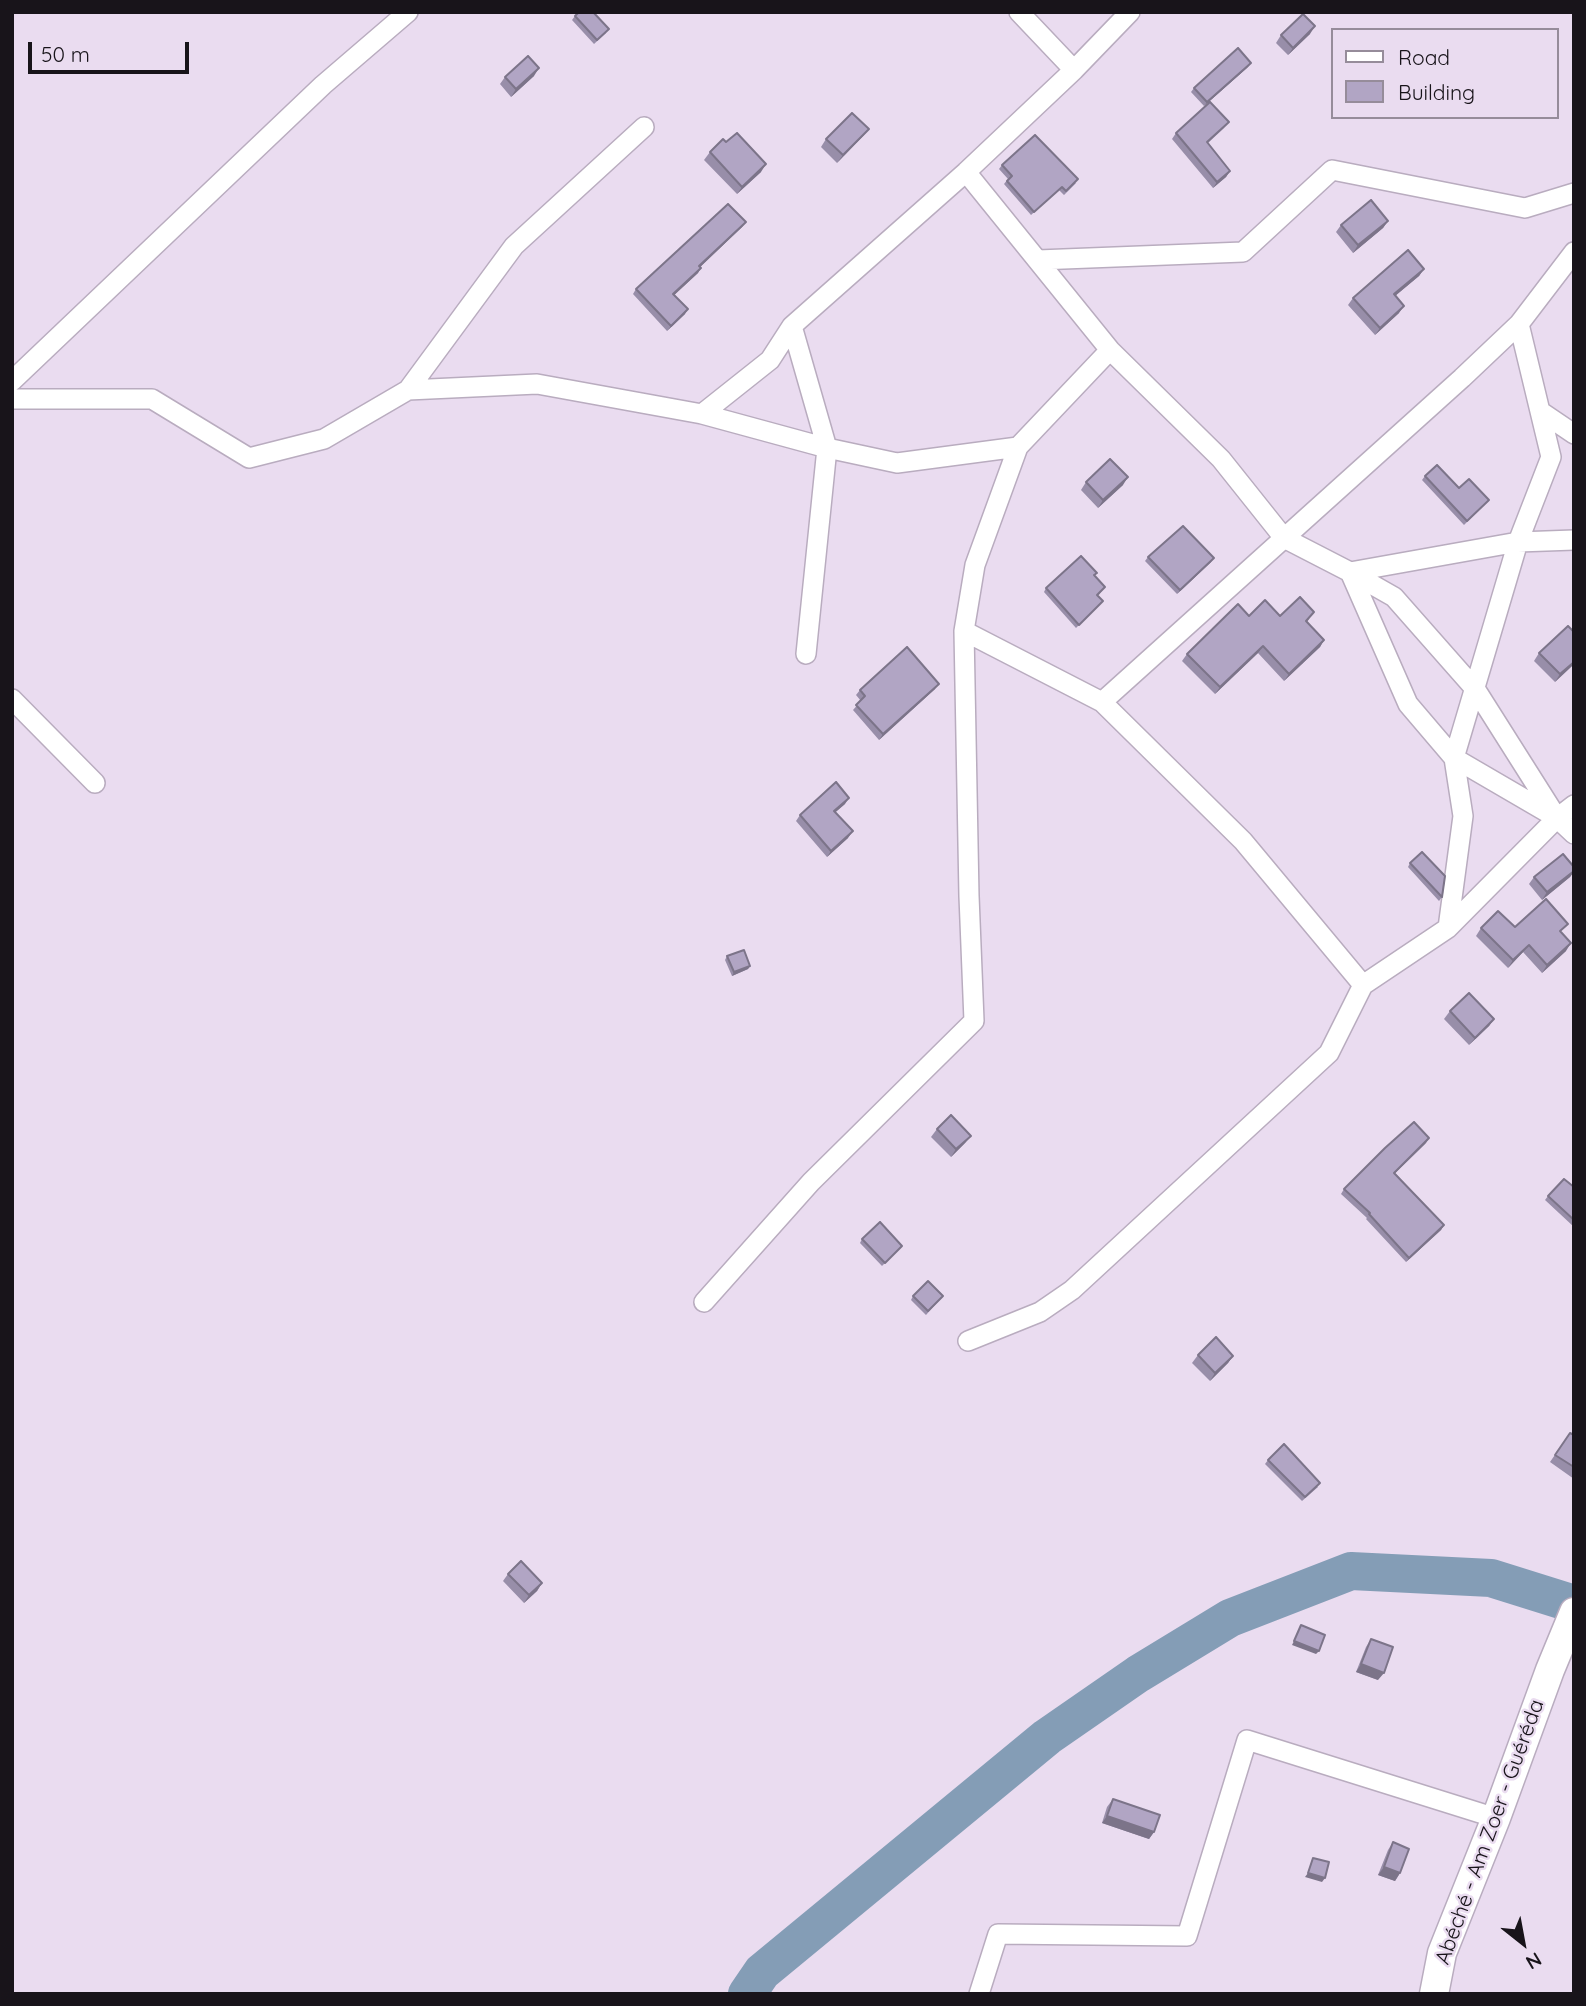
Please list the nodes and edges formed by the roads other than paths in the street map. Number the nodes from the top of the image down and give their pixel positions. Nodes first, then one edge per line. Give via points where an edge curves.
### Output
1 (408, 12) edge
2 (1019, 12) edge
3 (1130, 12) edge
4 (1074, 70) junction
5 (645, 127) dead end
6 (966, 172) junction
7 (1574, 193) edge
8 (1574, 252) edge
9 (1038, 260) junction
10 (1519, 324) junction
11 (792, 326) junction
12 (1110, 350) junction
13 (12, 381) edge
14 (408, 390) junction
15 (12, 399) edge
16 (1540, 411) junction
17 (702, 414) junction
18 (1574, 434) edge
19 (1018, 447) junction
20 (827, 448) junction
21 (1284, 538) junction
22 (1574, 540) edge
23 (1518, 542) junction
24 (1350, 572) junction
25 (964, 631) junction
26 (806, 654) dead end
27 (1476, 690) junction
28 (12, 699) edge
29 (1102, 702) junction
30 (1454, 758) junction
31 (95, 783) dead end
32 (1574, 805) edge
33 (1558, 818) junction
34 (1574, 834) edge
35 (1448, 928) junction
36 (1363, 985) junction
37 (704, 1302) dead end
38 (968, 1341) dead end
39 (1574, 1612) edge
40 (1496, 1818) junction
41 (979, 1994) edge
42 (1434, 1994) edge

1 - 13 street via 323,85
2 - 4 street
3 - 4 street
4 - 6 street
5 - 14 street via 514,246
6 - 9 street
6 - 11 street
7 - 9 street via 1525,208 1332,170 1242,251
8 - 10 street
9 - 12 street
10 - 16 street
10 - 21 street
11 - 17 street via 770,360
11 - 20 street
12 - 19 street
12 - 21 street via 1221,459
14 - 15 street via 324,439 249,458 152,399
14 - 17 street via 537,384
16 - 18 street
16 - 23 street via 1551,457
17 - 20 street
19 - 20 street via 897,463
19 - 25 street via 975,565
20 - 26 street
21 - 24 street
21 - 29 street
22 - 23 street
23 - 24 street
23 - 27 street
24 - 27 street via 1395,597
24 - 30 street via 1408,704
25 - 29 street
25 - 37 street via 974,1021 811,1182
27 - 30 street
27 - 33 street
28 - 31 street
29 - 36 street via 1243,841
30 - 33 street
30 - 35 street via 1463,816
32 - 33 street
33 - 34 street
33 - 35 street
35 - 36 street
36 - 38 street via 1329,1053 1072,1290 1040,1312
39 - 40 main road, Abéché - Am Zoer - Guéréda
40 - 41 street via 1247,1740 1187,1936 998,1934
40 - 42 main road, Abéché - Am Zoer - Guéréda via 1441,1953

